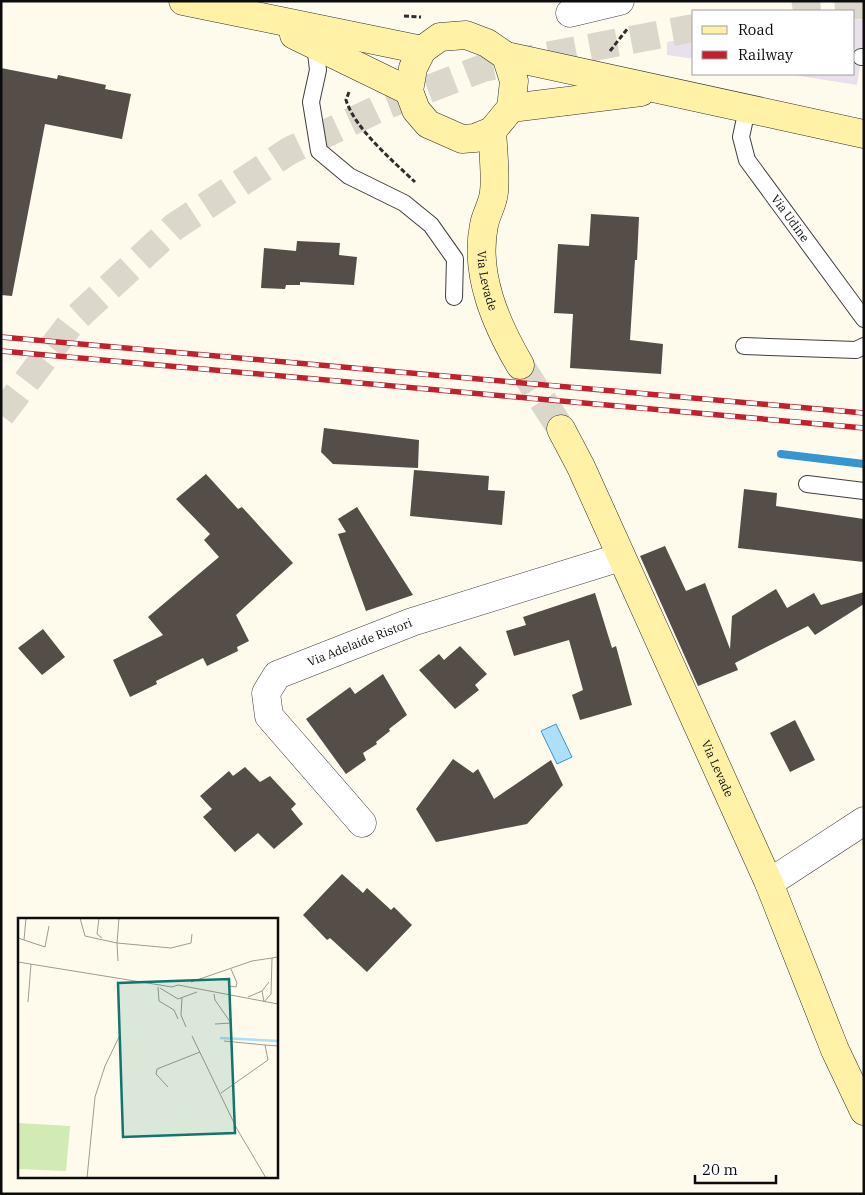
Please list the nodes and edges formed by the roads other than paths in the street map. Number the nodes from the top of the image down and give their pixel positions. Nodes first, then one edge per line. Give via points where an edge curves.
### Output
1 (183, 1) edge
2 (620, 1) edge
3 (570, 13) dead end
4 (259, 18) junction
5 (315, 44) junction
6 (422, 50) junction
7 (506, 56) junction
8 (662, 90) junction
9 (409, 91) junction
10 (511, 108) junction
11 (746, 110) junction
12 (492, 131) junction
13 (864, 134) edge
14 (462, 139) junction
15 (494, 193) junction
16 (454, 297) dead end
17 (864, 319) edge
18 (744, 346) dead end
19 (864, 346) edge
20 (520, 365) tunnel mouth
21 (561, 429) tunnel mouth
22 (807, 484) dead end
23 (864, 491) edge
24 (621, 557) junction
25 (864, 821) edge
26 (362, 823) dead end
27 (769, 883) junction
28 (864, 1111) edge

1 - 4 main road
2 - 3 street
4 - 5 main road
4 - 6 main road
5 - 9 main road
5 - 16 lane via 318,70 312,102 319,151 349,176 404,202 431,225 455,259
6 - 7 main road via 440,37 466,36 487,43
6 - 9 main road via 413,68
7 - 8 main road
7 - 10 main road via 514,81
8 - 10 main road
8 - 11 main road
9 - 14 main road via 416,110 428,124
10 - 12 main road
11 - 13 main road
11 - 17 lane, Via Udine via 741,137 747,160
12 - 14 main road
12 - 15 main road, Via Levade
14 - 15 main road
15 - 20 main road, Via Levade via 484,226 482,264 495,313
18 - 19 lane via 856,350
21 - 24 main road, Via Levade
22 - 23 lane
24 - 26 street, Via Adelaide Ristori via 412,622 277,675 266,693 269,716
24 - 27 main road, Via Levade
25 - 27 street
27 - 28 main road, Via Levade

